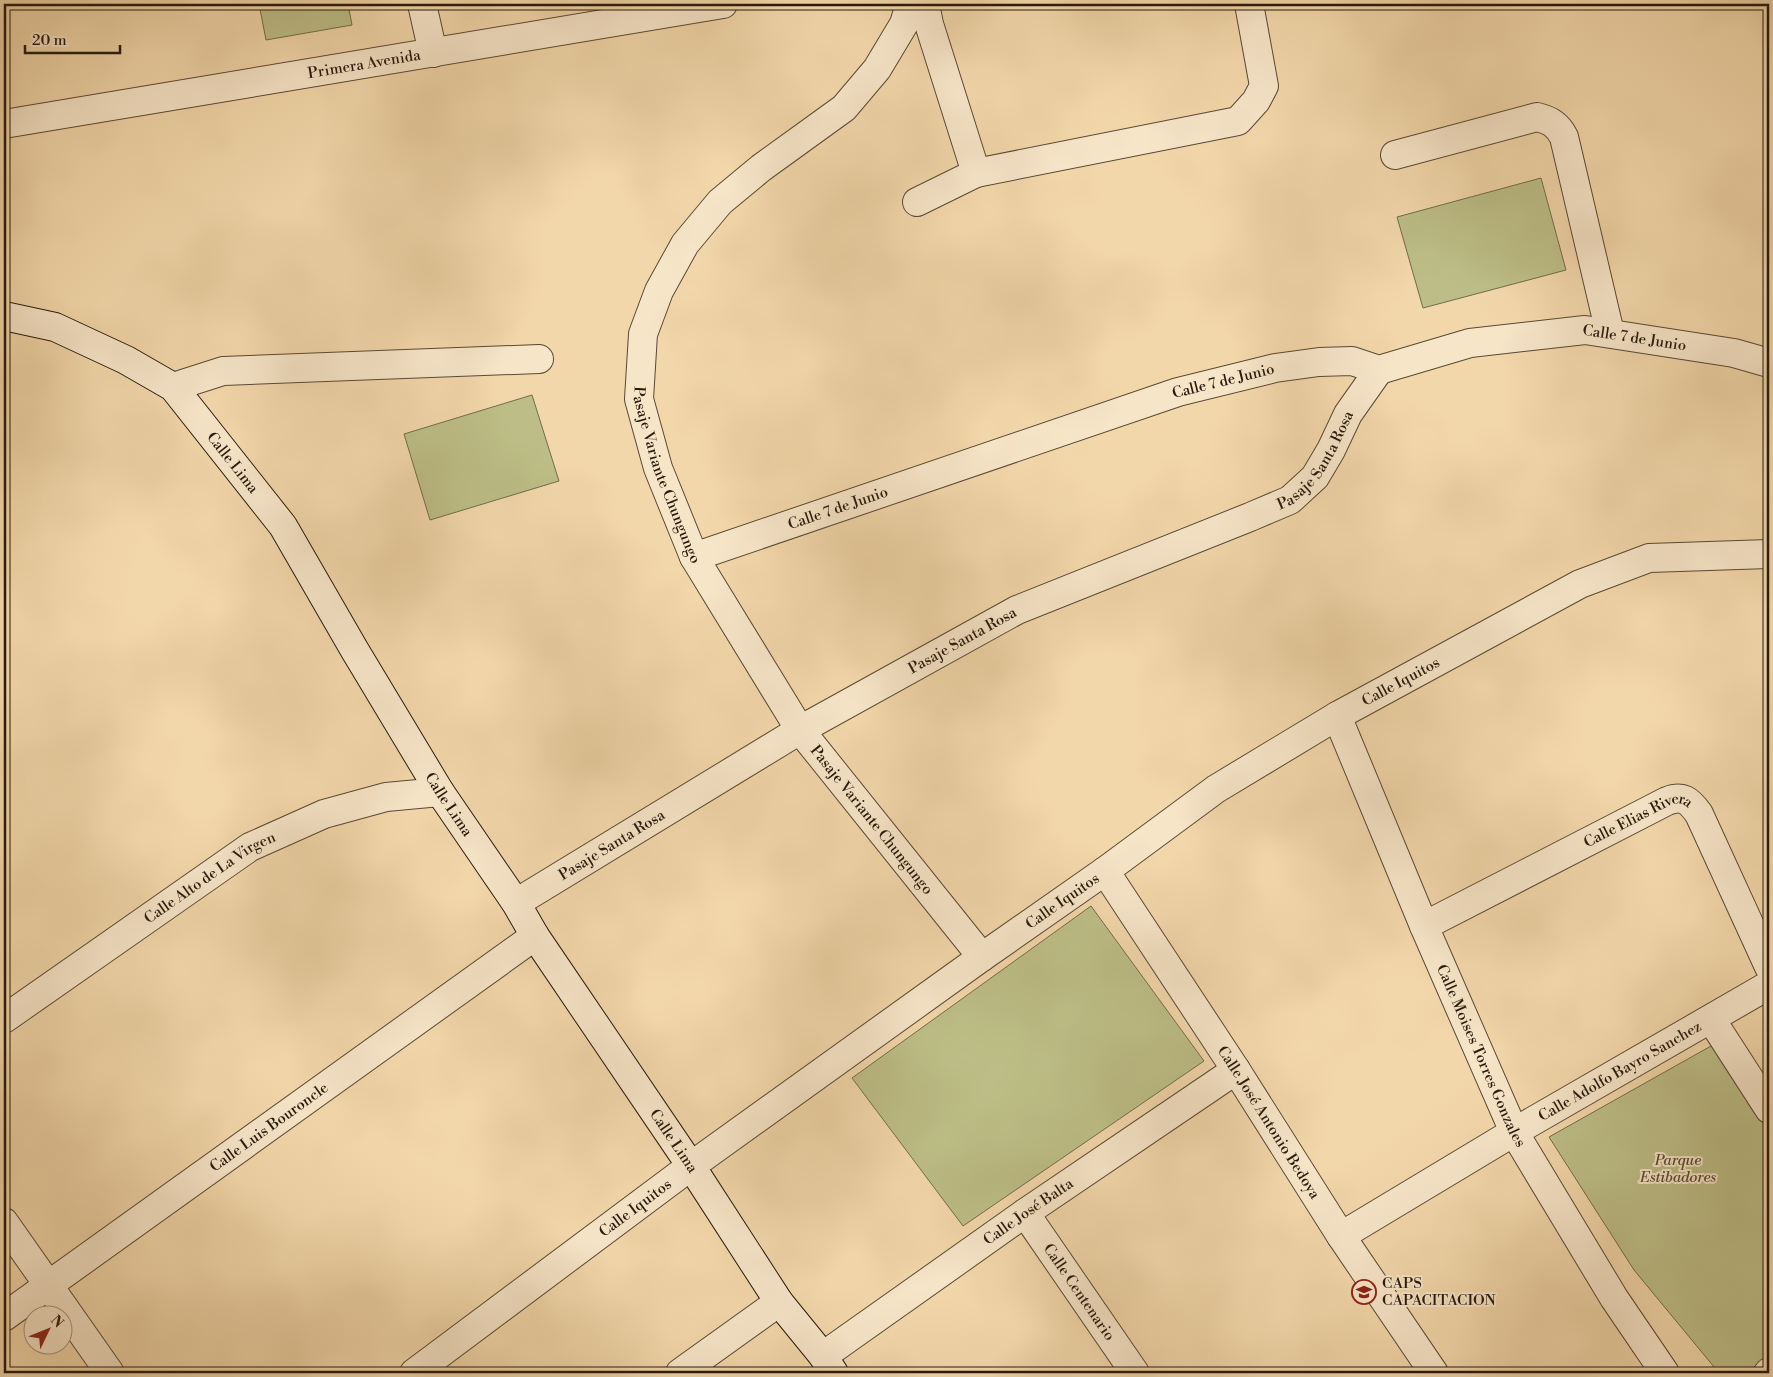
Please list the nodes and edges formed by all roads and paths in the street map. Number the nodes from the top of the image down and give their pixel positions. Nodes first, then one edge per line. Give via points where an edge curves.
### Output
1 (422, 4) edge
2 (723, 4) edge
3 (910, 4) edge
4 (925, 4) edge
5 (1249, 4) edge
6 (686, 7) edge
7 (433, 53) junction
8 (4, 124) edge
9 (1395, 155) dead end
10 (976, 173) junction
11 (917, 202) dead end
12 (4, 316) edge
13 (1610, 333) junction
14 (539, 359) dead end
15 (1769, 362) edge
16 (1380, 370) junction
17 (173, 387) junction
18 (1769, 554) edge
19 (694, 557) junction
20 (1337, 716) junction
21 (800, 730) junction
22 (440, 792) junction
23 (1105, 871) junction
24 (516, 903) junction
25 (1424, 926) junction
26 (535, 936) junction
27 (982, 957) junction
28 (1769, 967) edge
29 (1769, 985) edge
30 (4, 1019) edge
31 (1711, 1019) junction
32 (1236, 1070) junction
33 (1769, 1109) edge
34 (1514, 1132) junction
35 (691, 1166) junction
36 (1025, 1212) junction
37 (4, 1222) edge
38 (1341, 1236) junction
39 (49, 1285) junction
40 (779, 1302) junction
41 (4, 1317) edge
42 (828, 1365) edge
43 (110, 1373) edge
44 (414, 1373) edge
45 (680, 1373) edge
46 (1134, 1373) edge
47 (1434, 1373) edge
48 (1665, 1373) edge

1 - 7 street
2 - 6 street, Primera Avenida
3 - 19 street, Pasaje Variante Chungungo via 904,24 885,57 844,108 720,202 685,244 659,290 643,334 638,399 658,468
4 - 10 street
5 - 10 street via 1264,86 1256,101 1238,121
6 - 7 street, Primera Avenida
7 - 8 street, Primera Avenida
9 - 13 street via 1537,117 1554,123 1564,137
10 - 11 street
12 - 17 street, Calle Lima via 54,327 126,360
13 - 15 street, Calle 7 de Junio via 1734,353
13 - 16 street, Calle 7 de Junio via 1585,330 1470,344
14 - 17 street via 223,371
16 - 19 street, Calle 7 de Junio via 1352,361 1319,362 1275,368 1178,392
16 - 21 street, Pasaje Santa Rosa via 1348,414 1332,450 1315,477 1290,500 1017,610
17 - 22 street, Calle Lima via 283,526
18 - 20 street, Calle Iquitos via 1649,558 1588,580
19 - 21 street, Pasaje Variante Chungungo
20 - 23 street, Calle Iquitos via 1216,788
20 - 25 street, Calle Moises Torres Gonzales
21 - 24 street, Pasaje Santa Rosa
21 - 27 street, Pasaje Variante Chungungo
22 - 24 street, Calle Lima
22 - 30 street, Calle Alto de La Virgen via 386,797 324,814 250,847
23 - 27 street, Calle Iquitos
23 - 32 street, Calle José Antonio Bedoya
24 - 26 street, Calle Lima
25 - 28 street, Calle Elias Rivera via 1678,798 1686,800 1699,814
25 - 34 street, Calle Moises Torres Gonzales
26 - 35 street, Calle Lima
26 - 39 street, Calle Luis Bouroncle
27 - 35 street, Calle Iquitos
29 - 31 street, Calle Adolfo Bayro Sanchez
31 - 33 street
31 - 34 street, Calle Adolfo Bayro Sanchez
32 - 36 street, Calle José Balta
32 - 38 street, Calle José Antonio Bedoya
34 - 38 street, Calle Adolfo Bayro Sanchez
34 - 48 street, Calle Moises Torres Gonzales via 1614,1298
35 - 40 street, Calle Lima
35 - 44 street, Calle Iquitos
36 - 42 street, Calle José Balta
36 - 46 street, Calle Centenario
37 - 39 street
38 - 47 street, Calle José Antonio Bedoya
39 - 41 street, Calle Luis Bouroncle
39 - 43 street
40 - 42 street, Calle Lima
40 - 45 street

